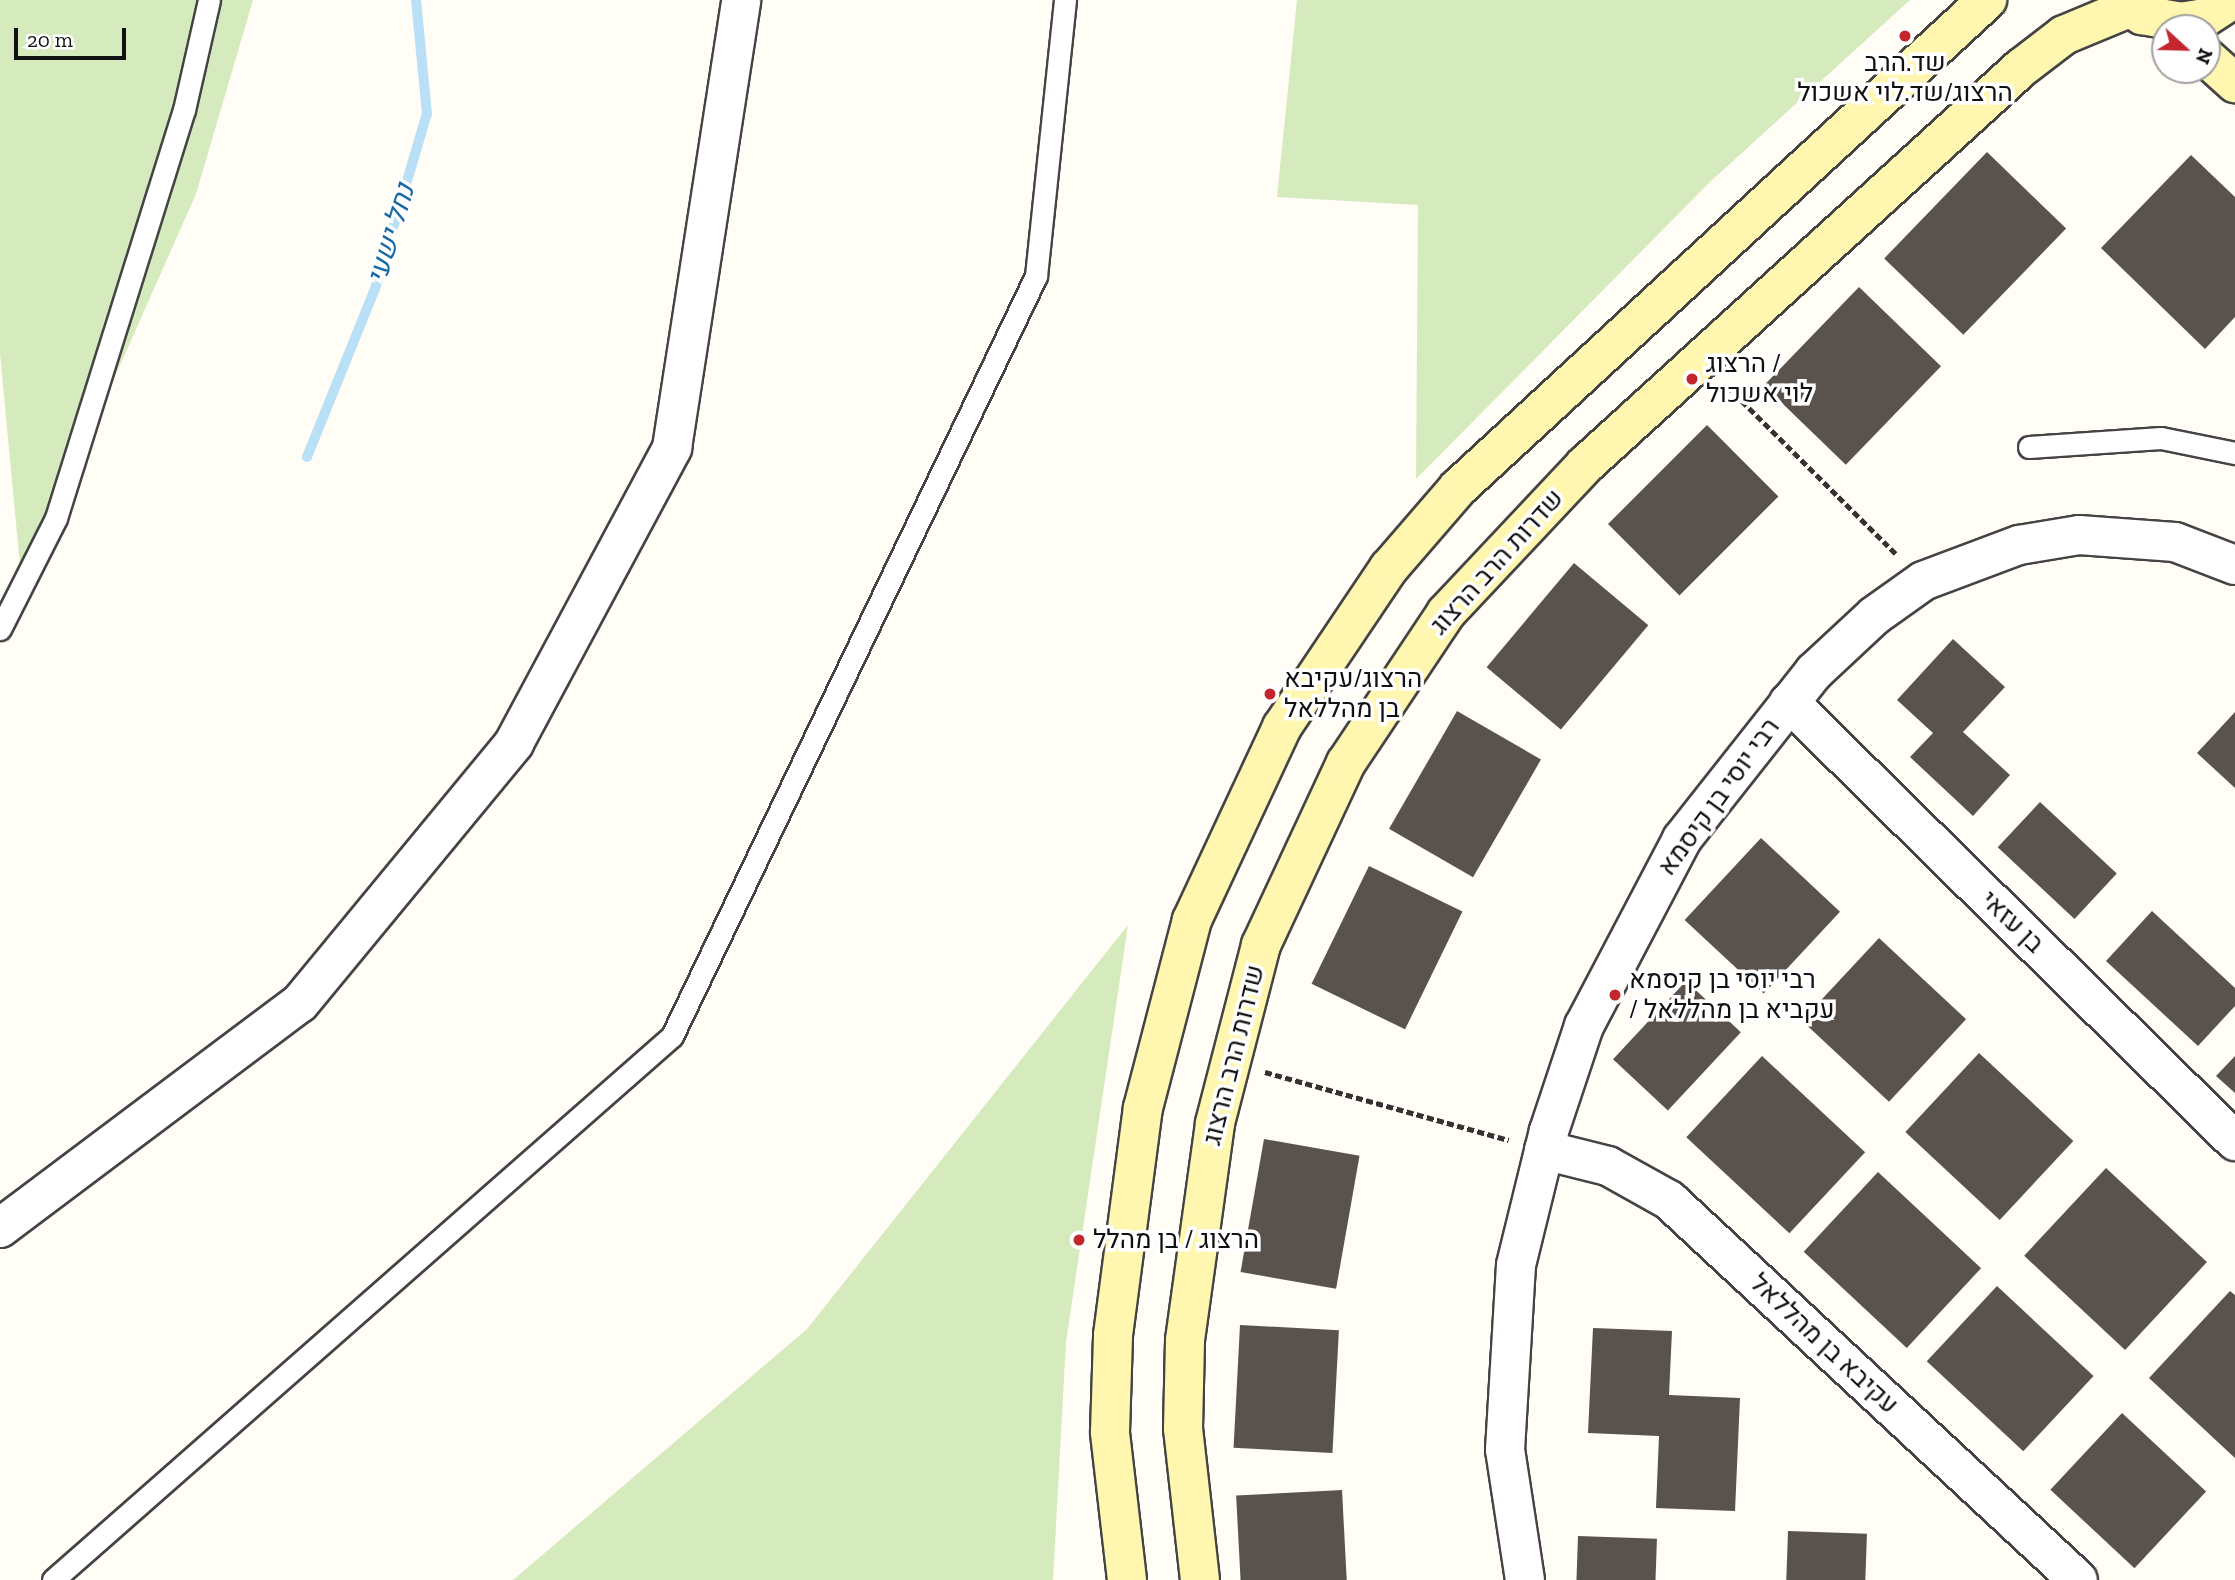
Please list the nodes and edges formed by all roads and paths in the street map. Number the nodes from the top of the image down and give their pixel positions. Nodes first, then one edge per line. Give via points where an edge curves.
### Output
1 (209, 0) edge
2 (741, 0) edge
3 (1065, 0) edge
4 (1987, 0) edge
5 (2232, 0) edge
6 (2143, 14) edge
7 (2221, 70) edge
8 (2235, 83) edge
9 (1699, 358) junction
10 (2029, 447) dead end
11 (2235, 453) edge
12 (2235, 565) edge
13 (1923, 582) junction
14 (0, 629) edge
15 (1789, 702) junction
16 (1229, 1062) junction
17 (2235, 1141) edge
18 (1544, 1150) junction
19 (0, 1228) edge
20 (53, 1580) edge
21 (1127, 1580) edge
22 (1200, 1580) edge
23 (1525, 1580) edge
24 (2078, 1580) edge

1 - 14 lane via 184,110 56,518
2 - 19 street via 672,448 514,743 300,1003
3 - 20 lane via 1036,276 672,1036
4 - 21 main road via 1458,488 1389,568 1282,727 1192,920 1143,1108 1112,1335 1110,1432
5 - 6 main road via 2204,18
6 - 9 main road, שדרות הרב הרצוג via 2064,35 2021,68
7 - 8 main road
9 - 13 path
9 - 16 main road, שדרות הרב הרצוג via 1511,538 1446,612 1392,690 1346,763 1271,922
10 - 11 lane via 2161,438
12 - 13 street, רבי יוסי בן קיסמא via 2175,542 2079,535 2006,549
13 - 15 street, רבי יוסי בן קיסמא via 1874,616
15 - 17 street, בן עזאי
15 - 18 street, רבי יוסי בן קיסמא via 1682,839 1653,888 1584,1026
16 - 18 path
16 - 22 main road, שדרות הרב הרצוג via 1197,1224 1185,1339 1183,1429
18 - 23 street, רבי יוסי בן קיסמא via 1516,1265 1507,1356 1505,1450
18 - 24 street, עקיבא בן מהללאל via 1608,1166 1669,1200

